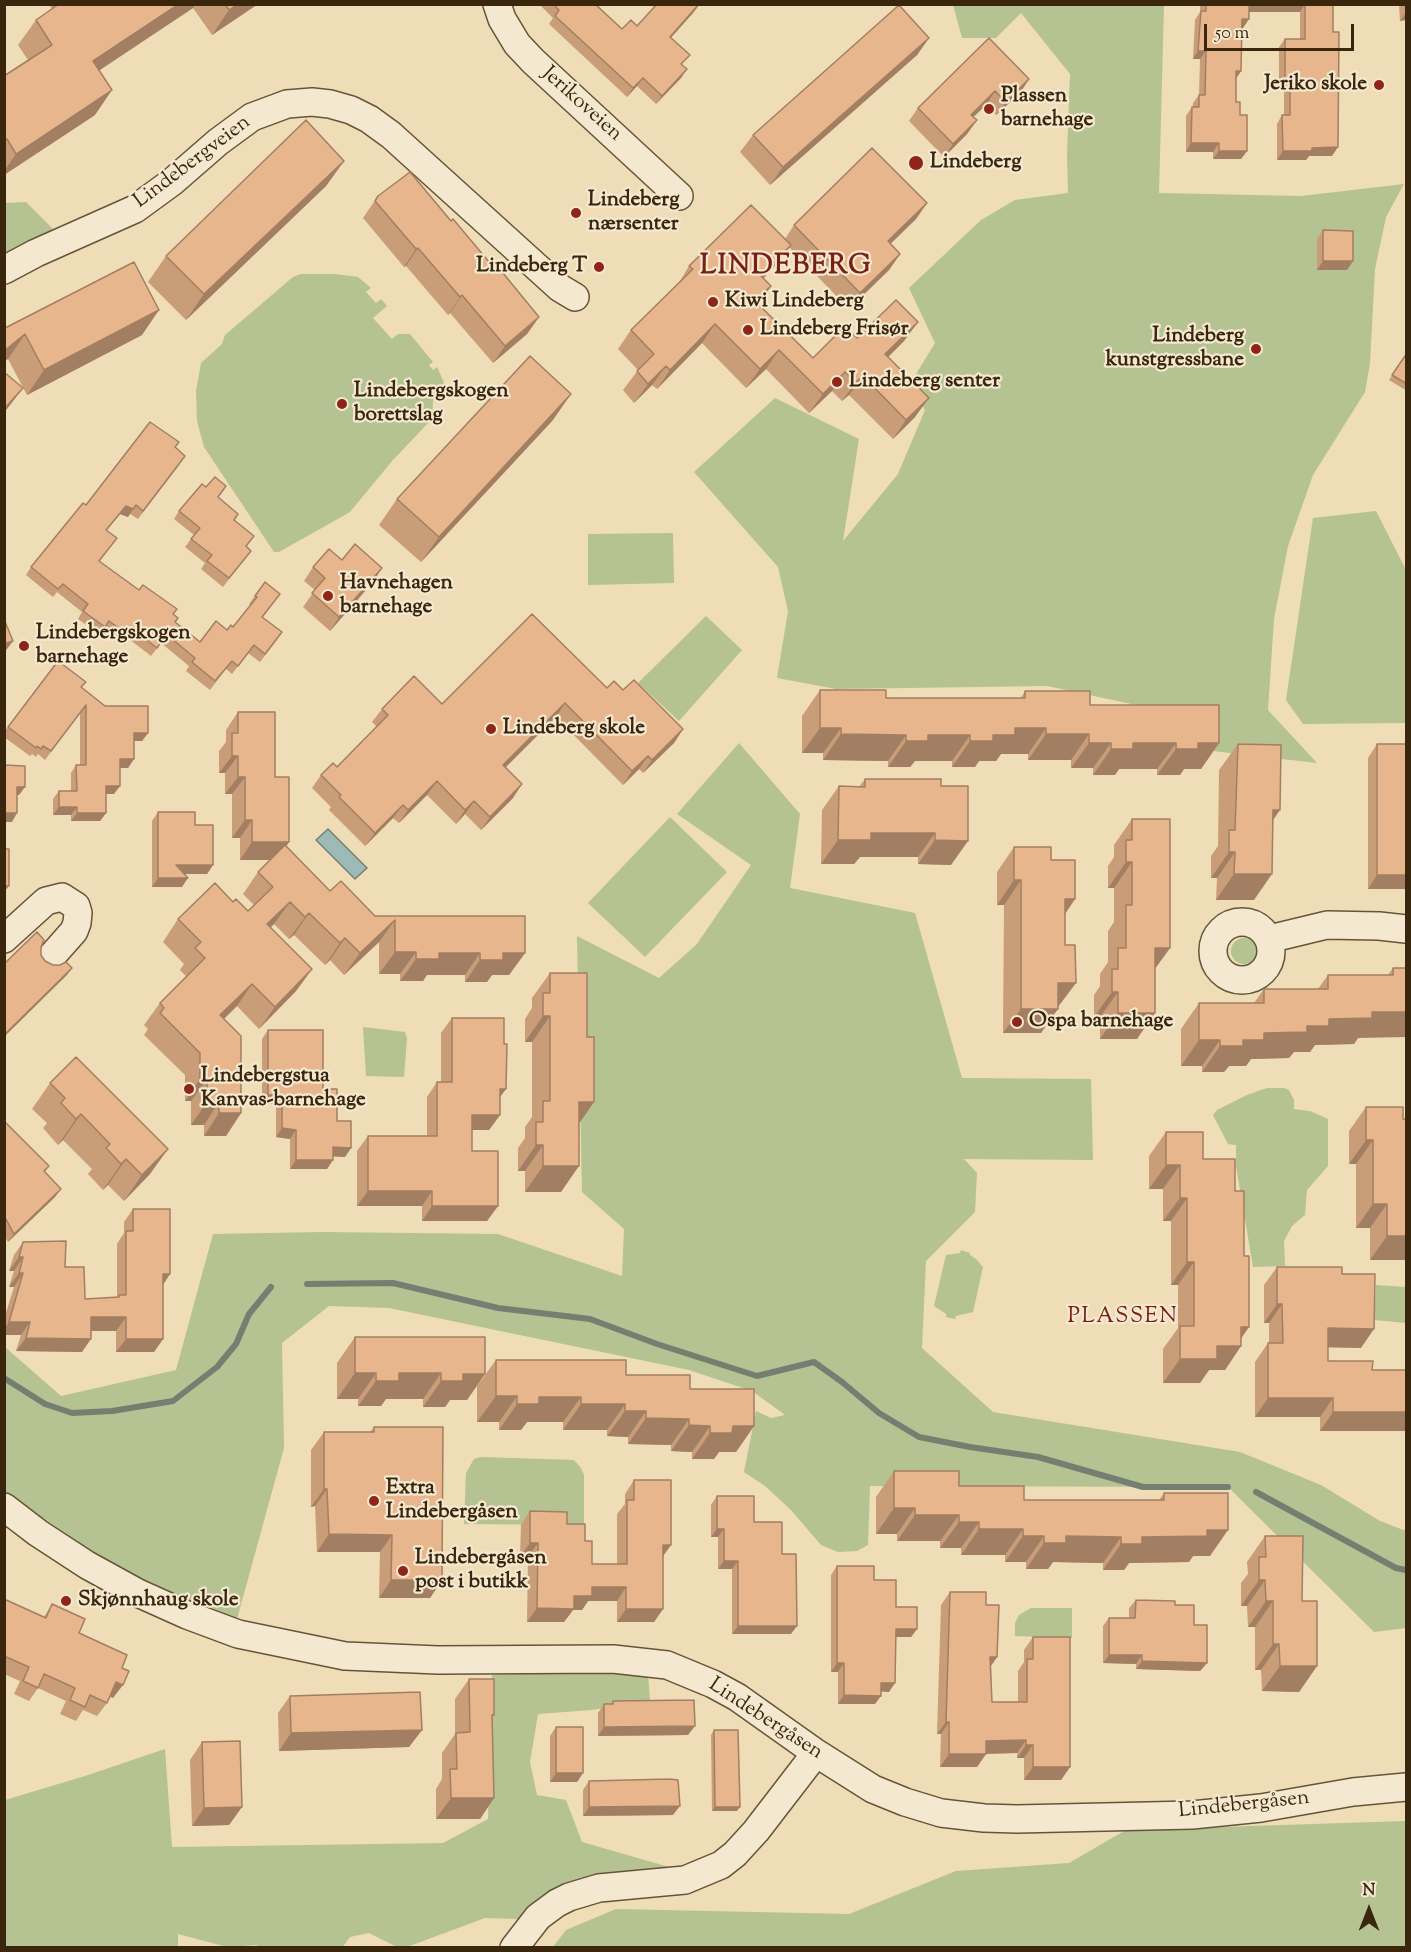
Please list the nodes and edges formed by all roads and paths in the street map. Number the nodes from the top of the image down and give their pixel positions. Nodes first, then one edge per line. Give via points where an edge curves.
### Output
1 (496, 4) edge
2 (679, 196) dead end
3 (4, 270) edge
4 (575, 297) dead end
5 (1407, 929) edge
6 (4, 939) edge
7 (1269, 939) dead end
8 (51, 957) dead end
9 (4, 1507) edge
10 (816, 1753) junction
11 (1407, 1787) edge
12 (514, 1947) edge

1 - 2 street, Jerikoveien via 517,44 533,61
3 - 4 street, Lindebergveien via 135,209 252,117 287,104 312,102 351,110 391,135 560,288
5 - 7 street via 1327,925
6 - 8 street via 46,901 62,897 76,906 77,922
9 - 10 street, Lindebergåsen via 87,1565 138,1593 238,1634 345,1656 613,1659 667,1665 737,1697
10 - 11 street, Lindebergåsen via 873,1789 905,1802 984,1818 1192,1815
10 - 12 street via 756,1831 720,1865 685,1880 599,1888 576,1894 538,1917

